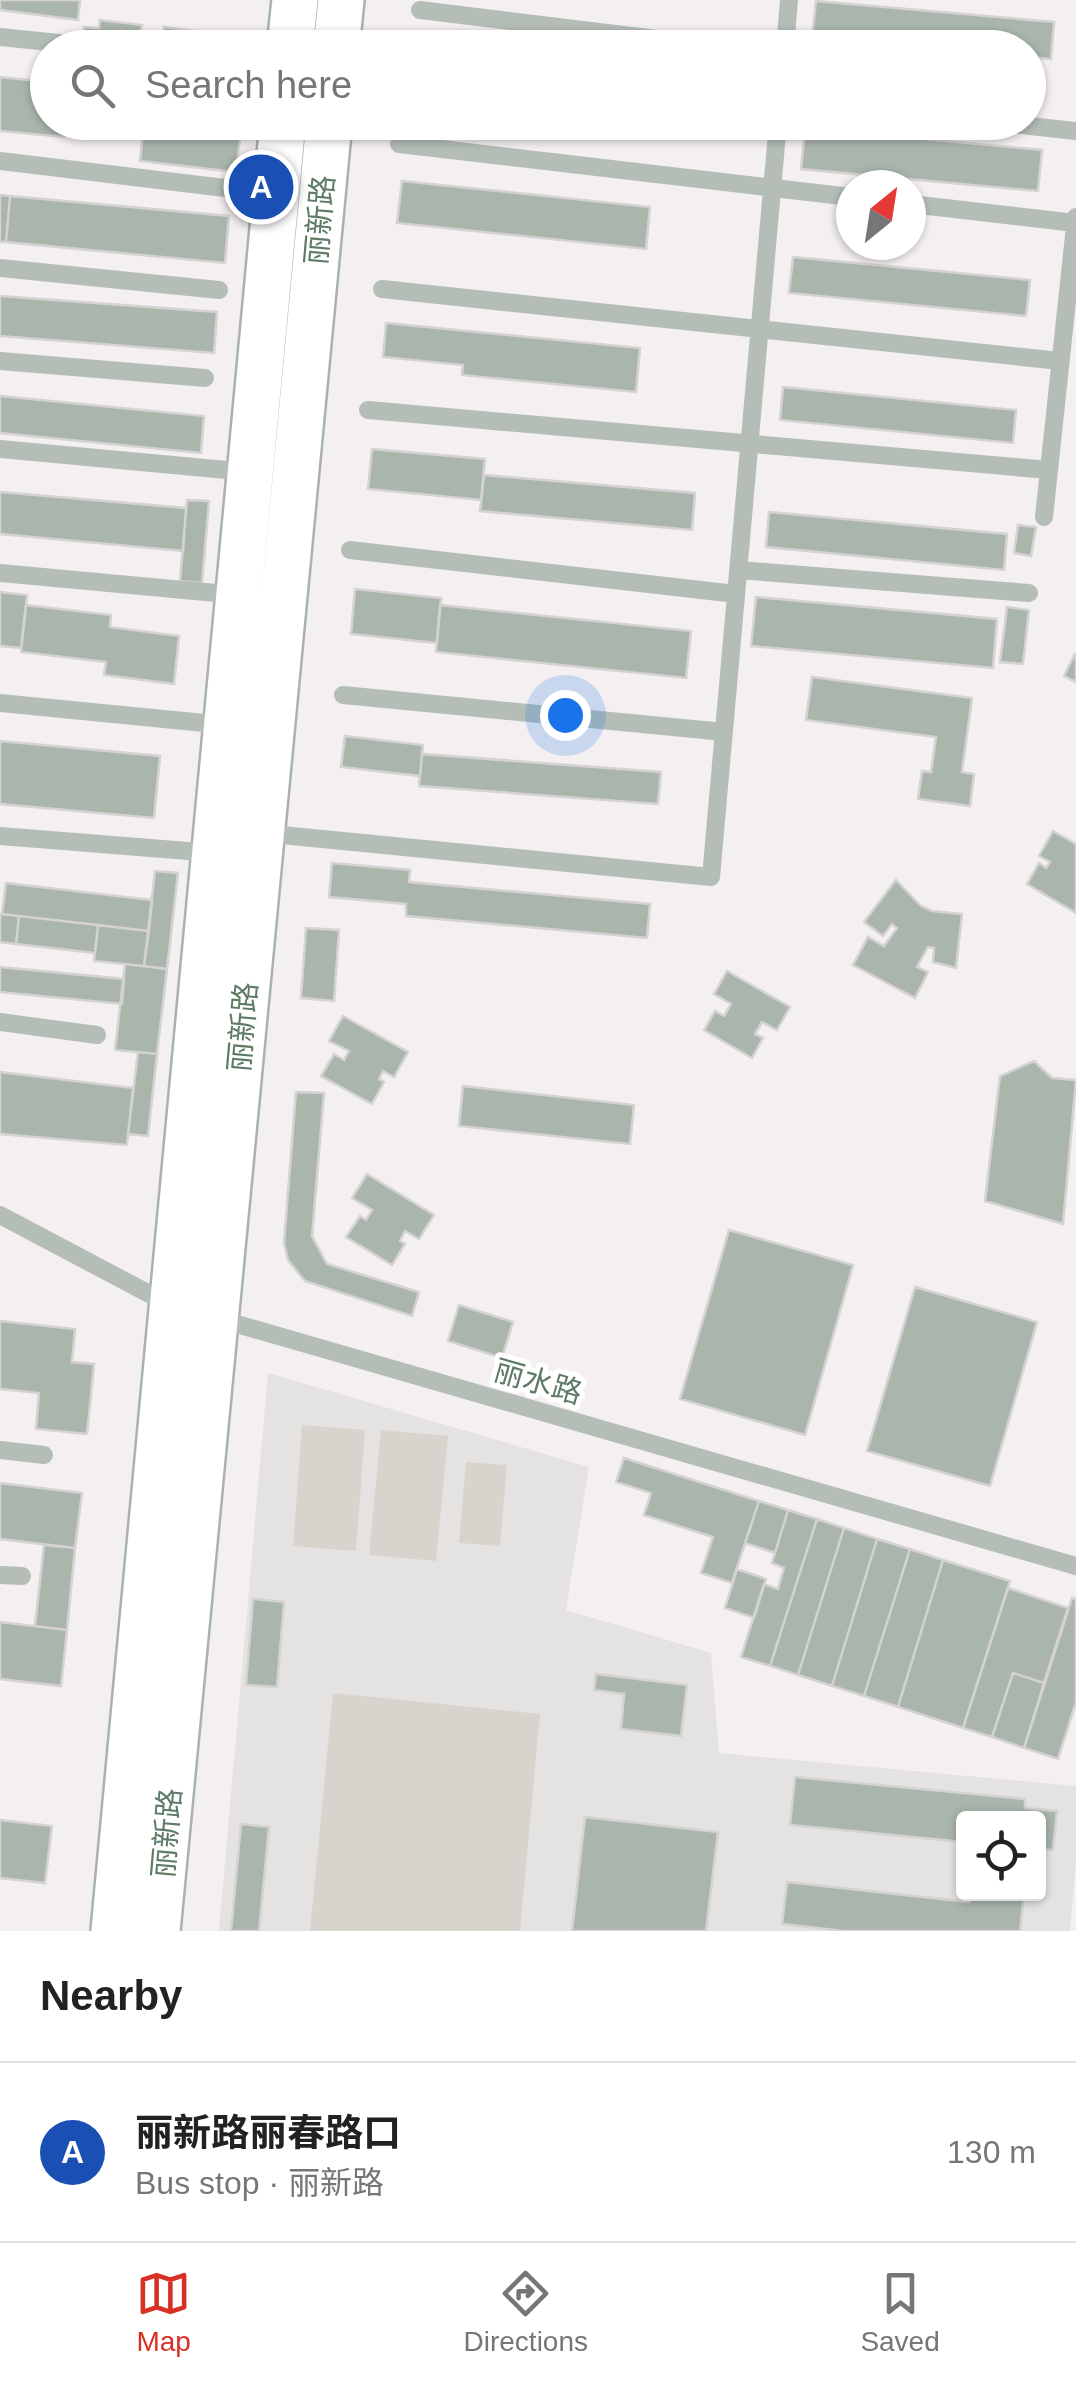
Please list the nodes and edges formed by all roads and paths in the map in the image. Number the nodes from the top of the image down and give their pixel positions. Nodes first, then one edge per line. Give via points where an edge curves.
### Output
1 (294, 0) edge
2 (341, 0) edge
3 (789, 0) edge
4 (420, 10) dead end
5 (292, 30) edge
6 (338, 30) edge
7 (583, 30) edge
8 (786, 30) edge
9 (0, 37) edge
10 (30, 40) edge
11 (1046, 128) edge
12 (1076, 131) edge
13 (281, 140) edge
14 (327, 140) edge
15 (776, 140) edge
16 (399, 144) dead end
17 (0, 161) edge
18 (225, 188) dead end
19 (772, 188) junction
20 (836, 195) edge
21 (926, 205) edge
22 (1076, 220) edge
23 (0, 268) edge
24 (382, 289) dead end
25 (218, 290) dead end
26 (1071, 303) edge
27 (760, 330) junction
28 (0, 361) edge
29 (1060, 361) junction
30 (204, 378) dead end
31 (368, 410) dead end
32 (750, 445) junction
33 (0, 449) edge
34 (1049, 470) junction
35 (250, 472) junction
36 (1044, 516) dead end
37 (350, 550) dead end
38 (738, 570) junction
39 (0, 573) edge
40 (1030, 593) dead end
41 (736, 594) junction
42 (238, 595) junction
43 (343, 695) dead end
44 (0, 702) edge
45 (226, 725) junction
46 (724, 732) junction
47 (0, 836) edge
48 (234, 836) junction
49 (0, 1022) edge
50 (96, 1035) dead end
51 (0, 1215) edge
52 (193, 1312) junction
53 (0, 1450) edge
54 (44, 1455) dead end
55 (1076, 1566) edge
56 (0, 1575) edge
57 (22, 1576) dead end
58 (114, 1931) edge
59 (158, 1931) edge

1 - 5 main road
2 - 6 main road
3 - 8 street
4 - 7 street
9 - 10 street
11 - 12 street
13 - 35 main road, 丽新路
14 - 48 main road, 丽新路
15 - 19 street
16 - 19 street
17 - 18 street
19 - 20 street
19 - 27 street
21 - 22 street
22 - 26 street
23 - 25 street
24 - 27 street
26 - 29 street
27 - 29 street
27 - 32 street
28 - 30 street
29 - 34 street
31 - 32 street
32 - 34 street
32 - 38 street
33 - 35 street
34 - 36 street
35 - 42 main road, 丽新路
37 - 41 street
38 - 40 street
38 - 41 street
39 - 42 street
41 - 46 street
42 - 45 main road, 丽新路
43 - 46 street
44 - 45 street
45 - 48 main road, 丽新路
46 - 48 street via 711,877
47 - 48 street
48 - 52 main road, 丽新路
49 - 50 street
51 - 52 street, 丽水路
52 - 55 street, 丽水路
52 - 58 main road, 丽新路
52 - 59 main road, 丽新路
53 - 54 street
56 - 57 street

